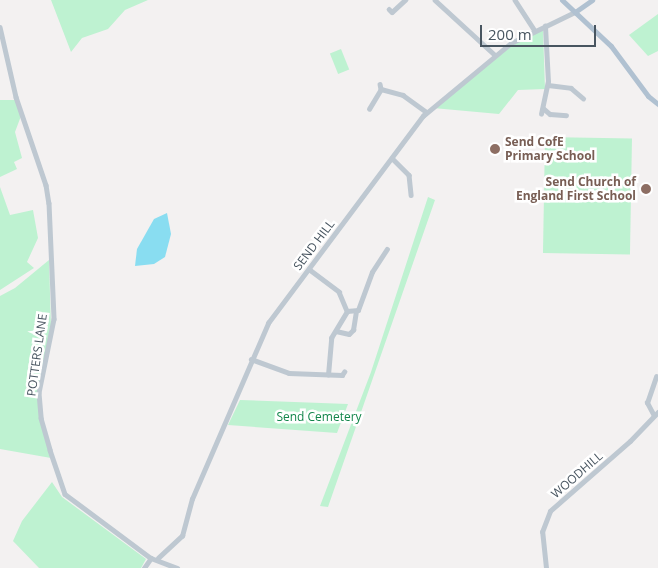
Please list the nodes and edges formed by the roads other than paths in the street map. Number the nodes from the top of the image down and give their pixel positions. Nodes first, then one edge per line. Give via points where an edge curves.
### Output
1 (405, 0) edge
2 (435, 0) edge
3 (444, 0) edge
4 (516, 0) edge
5 (562, 0) edge
6 (592, 0) edge
7 (446, 8) junction
8 (392, 12) dead end
9 (575, 12) junction
10 (545, 26) junction
11 (0, 27) edge
12 (535, 30) junction
13 (495, 55) junction
14 (548, 85) junction
15 (583, 98) dead end
16 (658, 104) edge
17 (369, 109) dead end
18 (424, 109) junction
19 (566, 115) dead end
20 (392, 158) junction
21 (411, 195) dead end
22 (387, 249) dead end
23 (309, 269) junction
24 (347, 311) junction
25 (356, 312) junction
26 (336, 331) junction
27 (251, 359) junction
28 (344, 372) dead end
29 (328, 375) junction
30 (656, 377) dead end
31 (658, 412) edge
32 (654, 416) junction
33 (151, 558) junction
34 (158, 558) junction
35 (144, 568) edge
36 (177, 568) edge
37 (546, 568) edge

1 - 8 street
2 - 7 street
3 - 7 street
4 - 12 street
5 - 9 main road
6 - 9 main road
7 - 13 street
9 - 10 street, SEND HILL
9 - 16 main road via 611,46
10 - 12 street, SEND HILL
10 - 14 street
11 - 33 street, POTTERS LANE via 16,97 34,143 49,203 54,319 39,393 41,418 65,494
12 - 13 street, SEND HILL
13 - 18 street, SEND HILL
14 - 15 street via 571,88
14 - 19 street via 542,111
17 - 18 street via 381,86
18 - 20 street, SEND HILL
20 - 21 street via 408,175
20 - 23 street, SEND HILL
22 - 25 street via 369,279
23 - 24 street via 338,292
23 - 27 street, SEND HILL via 268,323
24 - 25 street
24 - 26 street
25 - 26 street via 353,330 349,334
26 - 29 street via 330,342
27 - 29 street via 288,373
27 - 34 street, SEND HILL via 234,406 192,499 182,536
28 - 29 street via 342,375
30 - 32 street via 647,403
31 - 32 street, WOODHILL
32 - 37 street, WOODHILL via 550,511 542,532
33 - 34 street
33 - 35 street
34 - 36 street

